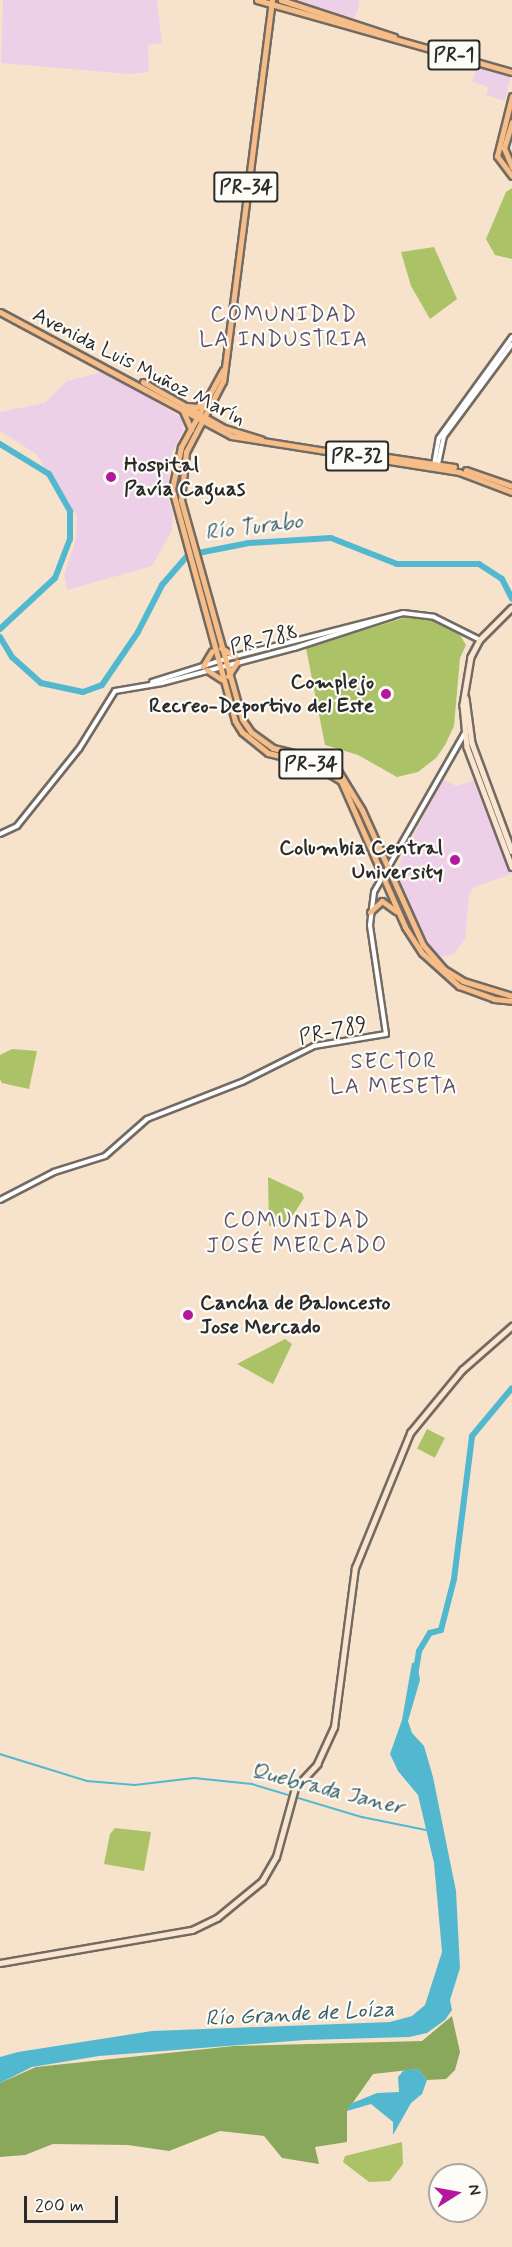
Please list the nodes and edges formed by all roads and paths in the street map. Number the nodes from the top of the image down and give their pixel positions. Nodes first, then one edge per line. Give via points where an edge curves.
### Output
1 (256, 0) edge
2 (281, 0) edge
3 (273, 2) edge
4 (396, 38) junction
5 (512, 72) edge
6 (512, 96) edge
7 (512, 122) edge
8 (512, 167) edge
9 (512, 176) edge
10 (0, 310) edge
11 (512, 337) edge
12 (512, 344) edge
13 (214, 395) junction
14 (184, 408) junction
15 (201, 417) junction
16 (216, 426) junction
17 (194, 430) junction
18 (436, 466) junction
19 (480, 473) junction
20 (502, 486) junction
21 (511, 489) edge
22 (512, 608) edge
23 (393, 616) junction
24 (324, 633) junction
25 (318, 634) junction
26 (326, 639) junction
27 (480, 640) junction
28 (320, 641) junction
29 (220, 646) junction
30 (213, 649) junction
31 (236, 659) junction
32 (224, 662) junction
33 (217, 664) junction
34 (205, 668) junction
35 (228, 676) junction
36 (221, 679) junction
37 (465, 695) junction
38 (469, 712) junction
39 (465, 734) junction
40 (458, 744) junction
41 (467, 747) junction
42 (483, 773) junction
43 (496, 816) junction
44 (0, 834) edge
45 (397, 848) junction
46 (379, 849) junction
47 (512, 851) edge
48 (387, 865) junction
49 (512, 867) edge
50 (382, 873) junction
51 (370, 912) junction
52 (402, 920) junction
53 (512, 996) edge
54 (512, 1001) edge
55 (0, 1200) edge
56 (512, 1326) edge
57 (0, 1963) edge

1 - 3 main road, PR-1
2 - 4 main road, PR-1 via 380,29
3 - 4 main road, PR-1
3 - 13 main road, PR-34 via 224,369
4 - 5 main road, PR-1
6 - 9 main road via 497,156
7 - 8 main road via 504,148
10 - 14 main road, Avenida Luis Muñoz Marín / PR-32 via 26,330
11 - 18 street via 439,438
12 - 18 street via 444,436
13 - 14 main road via 200,406
13 - 15 main road, PR-34
13 - 16 main road via 212,413
14 - 15 main road, Avenida Luis Muñoz Marín / PR-32
14 - 17 main road
15 - 16 main road, Avenida Luis Muñoz Marín / PR-32
15 - 17 main road, PR-34
16 - 17 main road
16 - 18 main road, Avenida Luis Muñoz Marín / PR-32 via 260,439
17 - 29 main road, PR-34 via 180,482
17 - 30 main road, PR-34 via 181,447 172,489
18 - 19 main road, Avenida Luis Muñoz Marín / PR-32
18 - 20 main road, Avenida Luis Muñoz Marín / PR-32
19 - 20 main road
19 - 21 main road, Avenida Luis Muñoz Marín / PR-32
20 - 21 main road, Avenida Luis Muñoz Marín / PR-32
22 - 27 main road
23 - 24 street, PR-788 / PR-788
23 - 26 street, PR-788 / PR-788
23 - 27 street, PR-788 / PR-788 via 429,615
24 - 25 street, PR-788 / PR-788
24 - 26 street
25 - 28 street
25 - 31 street, PR-788 / PR-788
26 - 28 street, PR-788 / PR-788
27 - 37 main road via 466,672
28 - 31 street, PR-788 / PR-788
29 - 31 main road
29 - 32 main road, PR-34
30 - 33 main road, PR-34
30 - 34 main road
31 - 32 street, PR-788 / PR-788
31 - 35 main road
32 - 33 street, PR-788 / PR-788
32 - 35 main road, PR-34
33 - 34 street, PR-788 / PR-788
33 - 36 main road, PR-34
34 - 36 main road
34 - 44 street, PR-788 / PR-788 via 115,691 79,749 17,826
35 - 46 main road, PR-34 via 242,719 262,742 323,760 337,769
36 - 50 main road, PR-34 via 234,721 254,744 268,753 328,771 341,782
37 - 38 main road
37 - 39 main road
38 - 39 main road
38 - 42 main road via 472,743
39 - 40 street, PR-789 / PR-789
39 - 41 main road
39 - 42 main road
40 - 41 main road
40 - 45 street, PR-789 / PR-789
41 - 43 main road
42 - 43 main road
43 - 47 main road
43 - 49 main road
45 - 46 main road via 388,852
45 - 48 street, PR-789 / PR-789
46 - 48 main road, PR-34
48 - 50 street, PR-789 / PR-789
48 - 53 main road, PR-34 via 410,922 444,969 478,988
50 - 51 street, PR-789 / PR-789
50 - 52 main road, PR-34
51 - 52 main road via 382,901 393,907
51 - 55 street, PR-789 / PR-789 via 386,1034 314,1046 242,1082 147,1119 105,1156 54,1172
52 - 54 main road, PR-34 via 422,953 442,974 474,993
56 - 57 main road via 462,1370 410,1433 355,1568 334,1727 317,1764 295,1788 276,1857 262,1881 210,1922 172,1934

